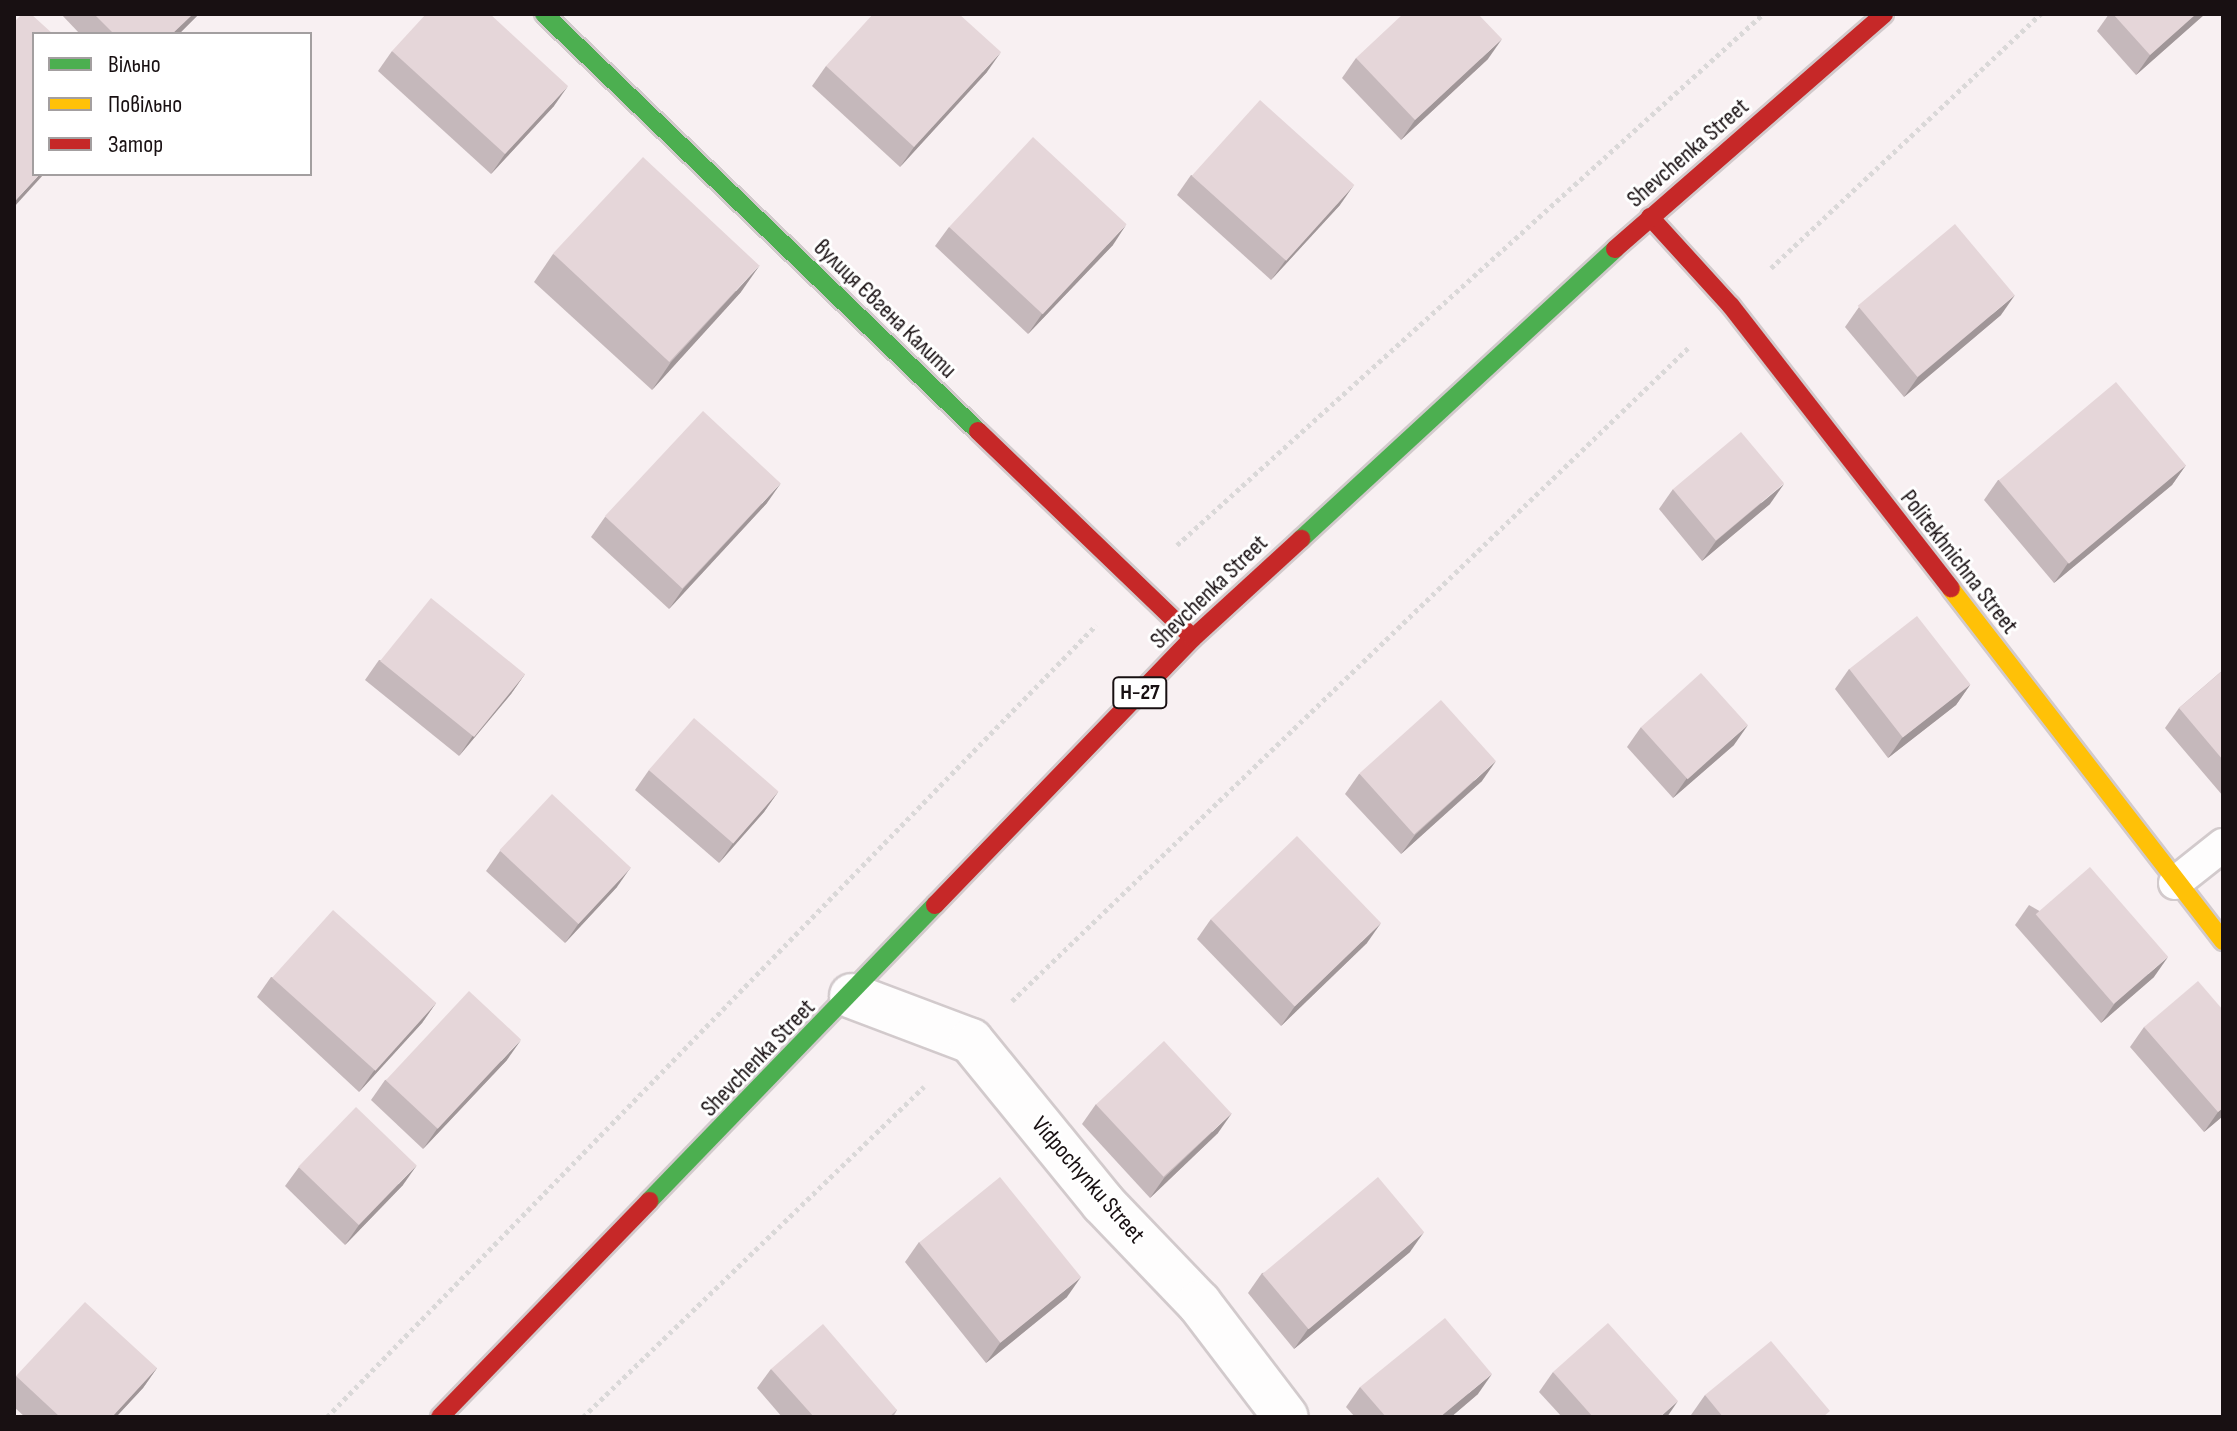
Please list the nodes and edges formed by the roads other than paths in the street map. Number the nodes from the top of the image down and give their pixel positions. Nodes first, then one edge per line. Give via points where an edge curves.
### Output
1 (544, 14) edge
2 (1884, 14) edge
3 (1650, 217) junction
4 (1193, 638) junction
5 (2223, 845) edge
6 (2175, 883) junction
7 (2223, 941) edge
8 (852, 996) junction
9 (440, 1417) edge
10 (1286, 1417) edge

1 - 4 main road, вулиця Євгена Калити
2 - 3 main road, Shevchenka Street / Н-27
3 - 4 main road, Shevchenka Street / Н-27
3 - 6 main road, Politekhnichna Street via 1731,306
4 - 8 main road, Shevchenka Street / Н-27
5 - 6 lane
6 - 7 main road, Politekhnichna Street
8 - 9 main road, Shevchenka Street / Н-27
8 - 10 street, Vidpochynku Street via 971,1041 1103,1203 1199,1303

